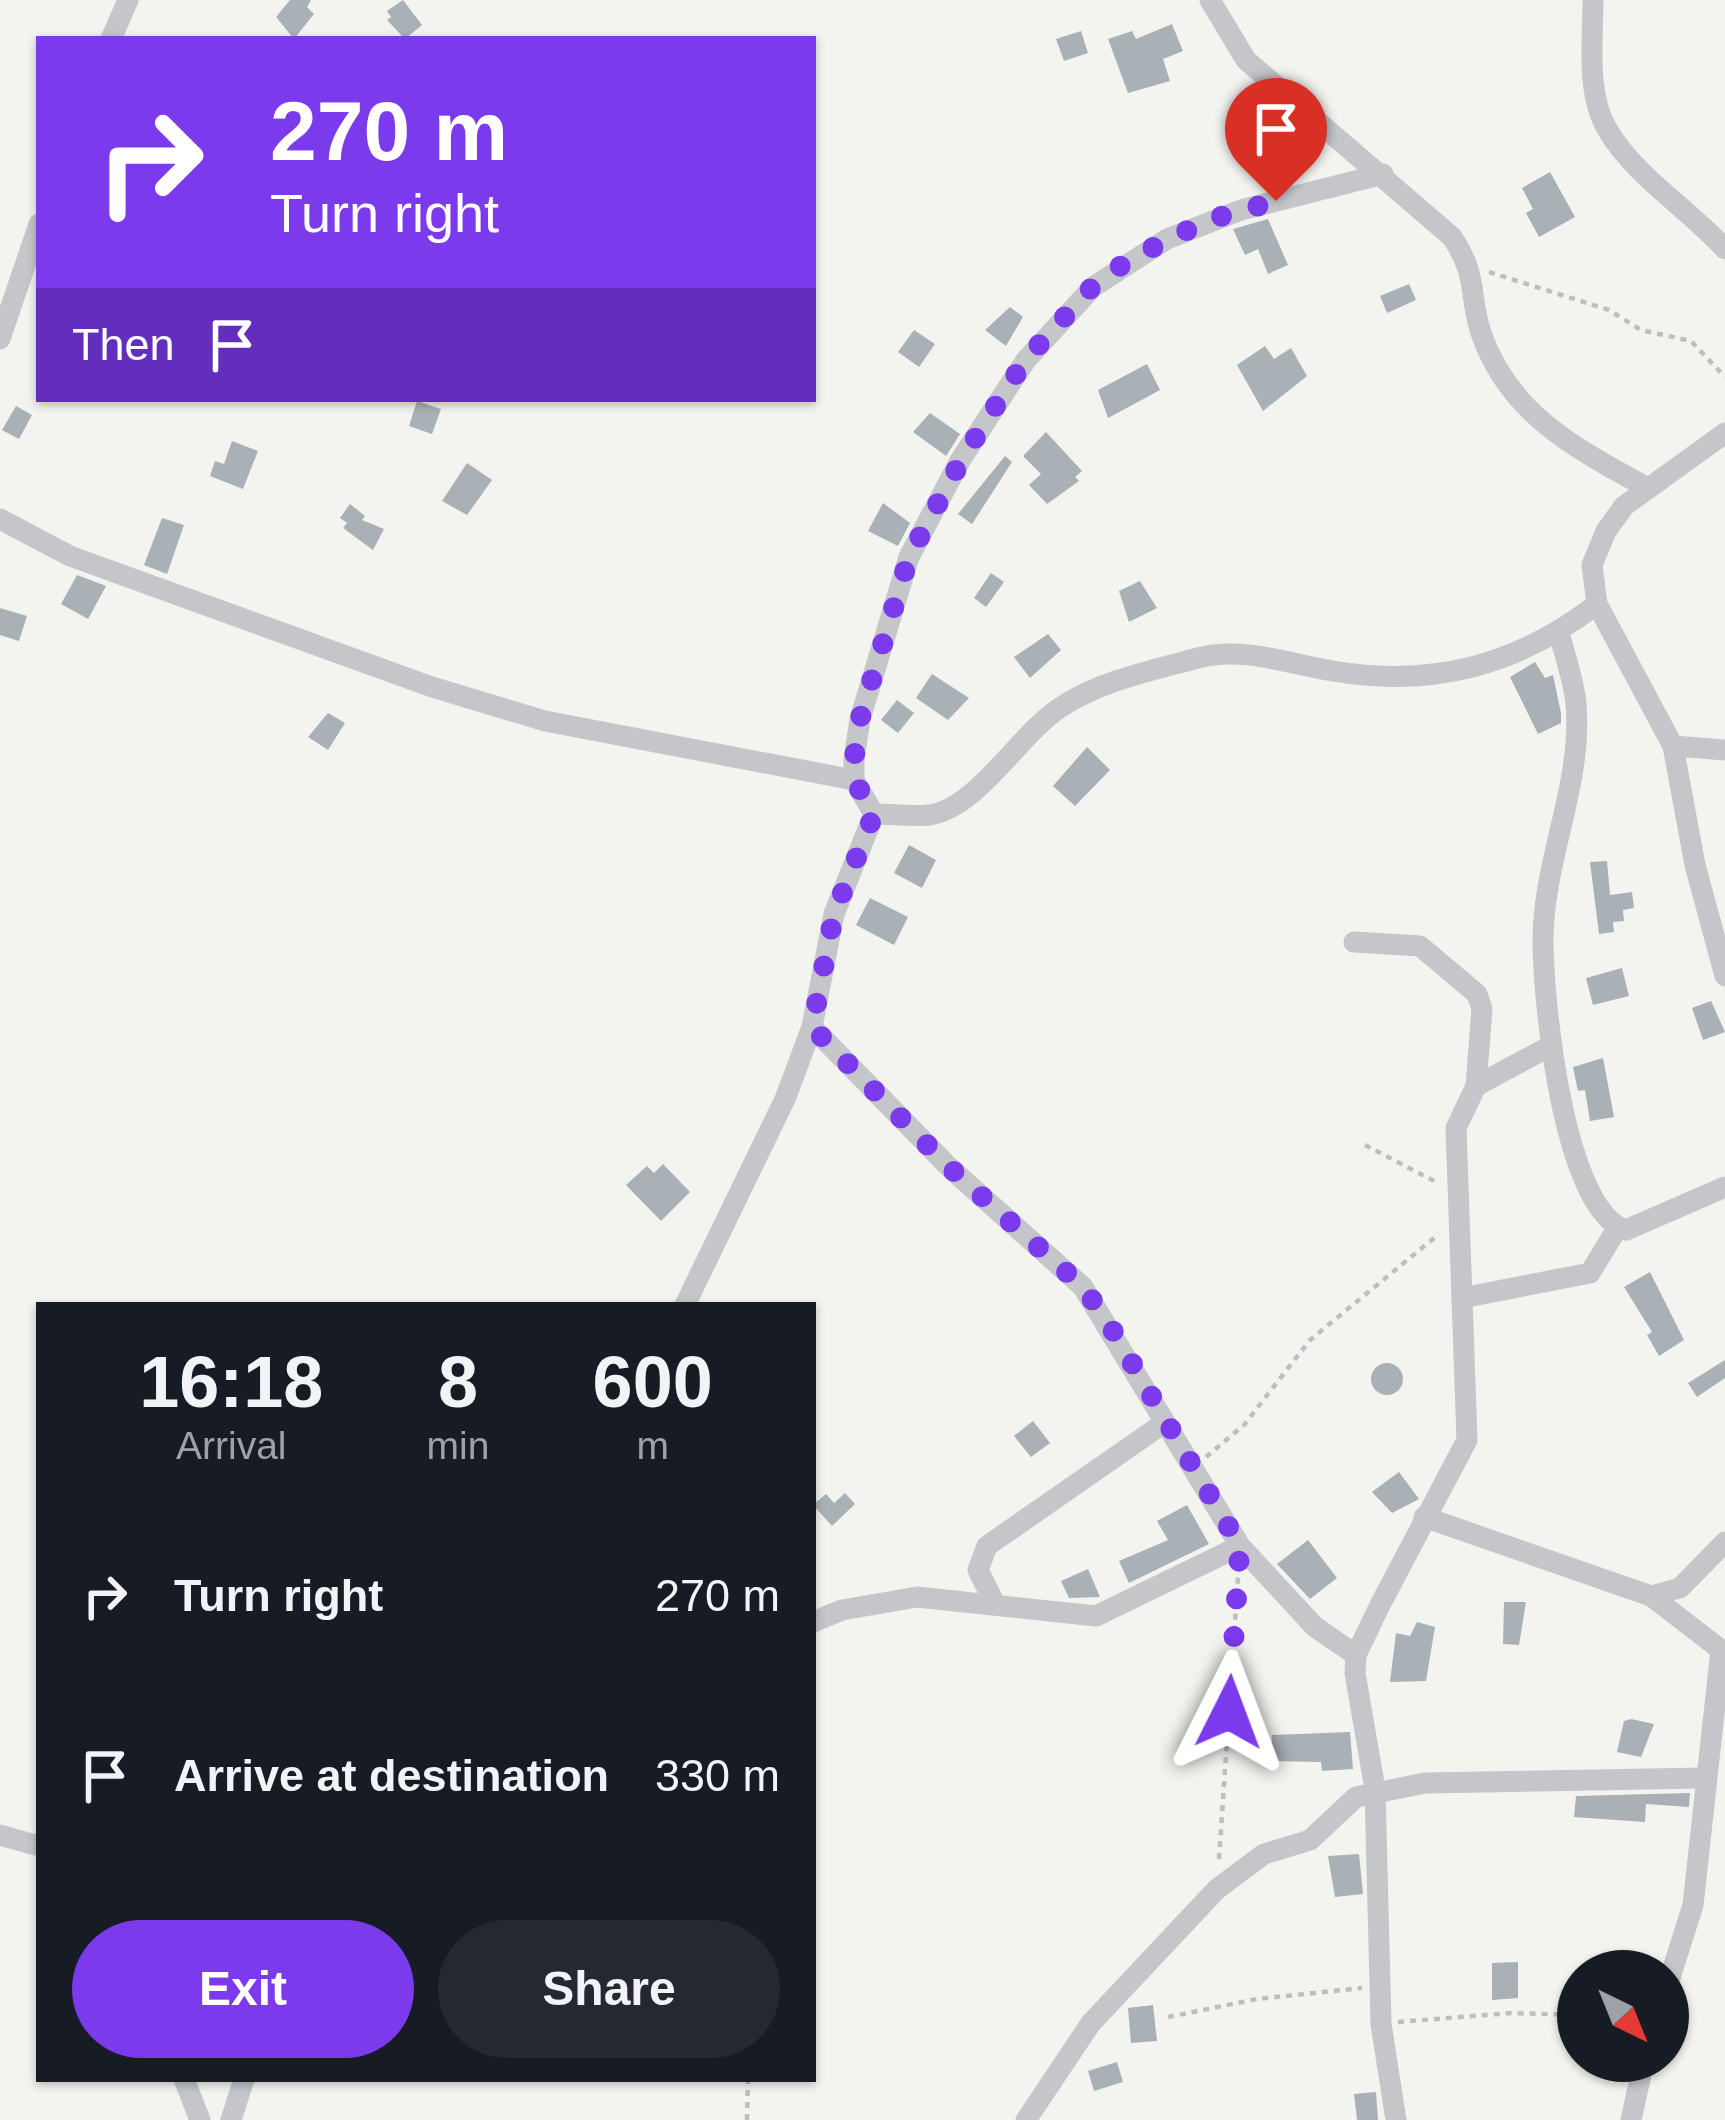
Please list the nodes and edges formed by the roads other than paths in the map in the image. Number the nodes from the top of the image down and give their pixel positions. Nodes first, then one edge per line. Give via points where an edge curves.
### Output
1 (128, 0) edge
2 (1210, 0) edge
3 (1593, 0) edge
4 (112, 36) edge
5 (1383, 174) junction
6 (36, 233) edge
7 (1725, 249) edge
8 (0, 339) edge
9 (1725, 434) edge
10 (1646, 487) junction
11 (0, 519) edge
12 (1597, 604) junction
13 (1559, 633) junction
14 (1673, 746) junction
15 (1725, 750) edge
16 (854, 780) junction
17 (874, 814) junction
18 (1354, 942) dead end
19 (1725, 976) edge
20 (812, 1027) junction
21 (1552, 1045) junction
22 (1476, 1086) junction
23 (1725, 1187) edge
24 (1618, 1227) junction
25 (1462, 1298) junction
26 (686, 1302) edge
27 (1164, 1423) junction
28 (1424, 1517) junction
29 (1725, 1542) edge
30 (1240, 1546) junction
31 (1651, 1596) junction
32 (994, 1604) junction
33 (816, 1621) edge
34 (1723, 1652) edge
35 (1356, 1655) junction
36 (1704, 1778) junction
37 (1375, 1789) junction
38 (0, 1835) edge
39 (36, 1845) edge
40 (1679, 1950) edge
41 (185, 2082) edge
42 (243, 2082) edge
43 (1639, 2082) edge
44 (200, 2120) edge
45 (231, 2120) edge
46 (1026, 2120) edge
47 (1396, 2120) edge
48 (1631, 2120) edge

1 - 4 street
2 - 5 street via 1246,60
3 - 7 street via 1593,76 1605,126
5 - 10 street via 1452,237 1472,267 1480,329 1510,392 1570,445
5 - 16 street via 1240,209 1167,238 1093,286 1025,360 909,557 860,719
6 - 8 street
9 - 10 street
10 - 12 street via 1598,548
11 - 16 street via 90,564 432,687 567,726
12 - 13 street
12 - 14 street
13 - 17 street via 1507,660 1445,676 1335,672 1212,654 1174,664 1066,703 955,808
13 - 21 street via 1576,705 1543,938
14 - 15 street
14 - 19 street
16 - 17 street
17 - 20 street via 834,914
18 - 22 street via 1420,946 1477,994
20 - 26 street
20 - 27 street via 949,1167 1083,1287
21 - 22 street
21 - 24 street via 1580,1168
22 - 25 street via 1456,1128
23 - 24 street via 1635,1228
24 - 25 street via 1590,1273
25 - 28 street via 1467,1440
27 - 30 street
27 - 32 street via 987,1546 978,1570
28 - 31 street
28 - 35 street
29 - 31 street via 1680,1588
30 - 32 street via 1096,1616
30 - 35 street via 1315,1627
31 - 34 street
32 - 33 street via 917,1597
34 - 36 street
35 - 37 street
36 - 37 street
36 - 40 street via 1694,1905
37 - 46 street via 1310,1840 1264,1854 1217,1888 1090,2024
37 - 47 street via 1381,2024
38 - 39 street
41 - 44 street
42 - 45 street
43 - 48 street

